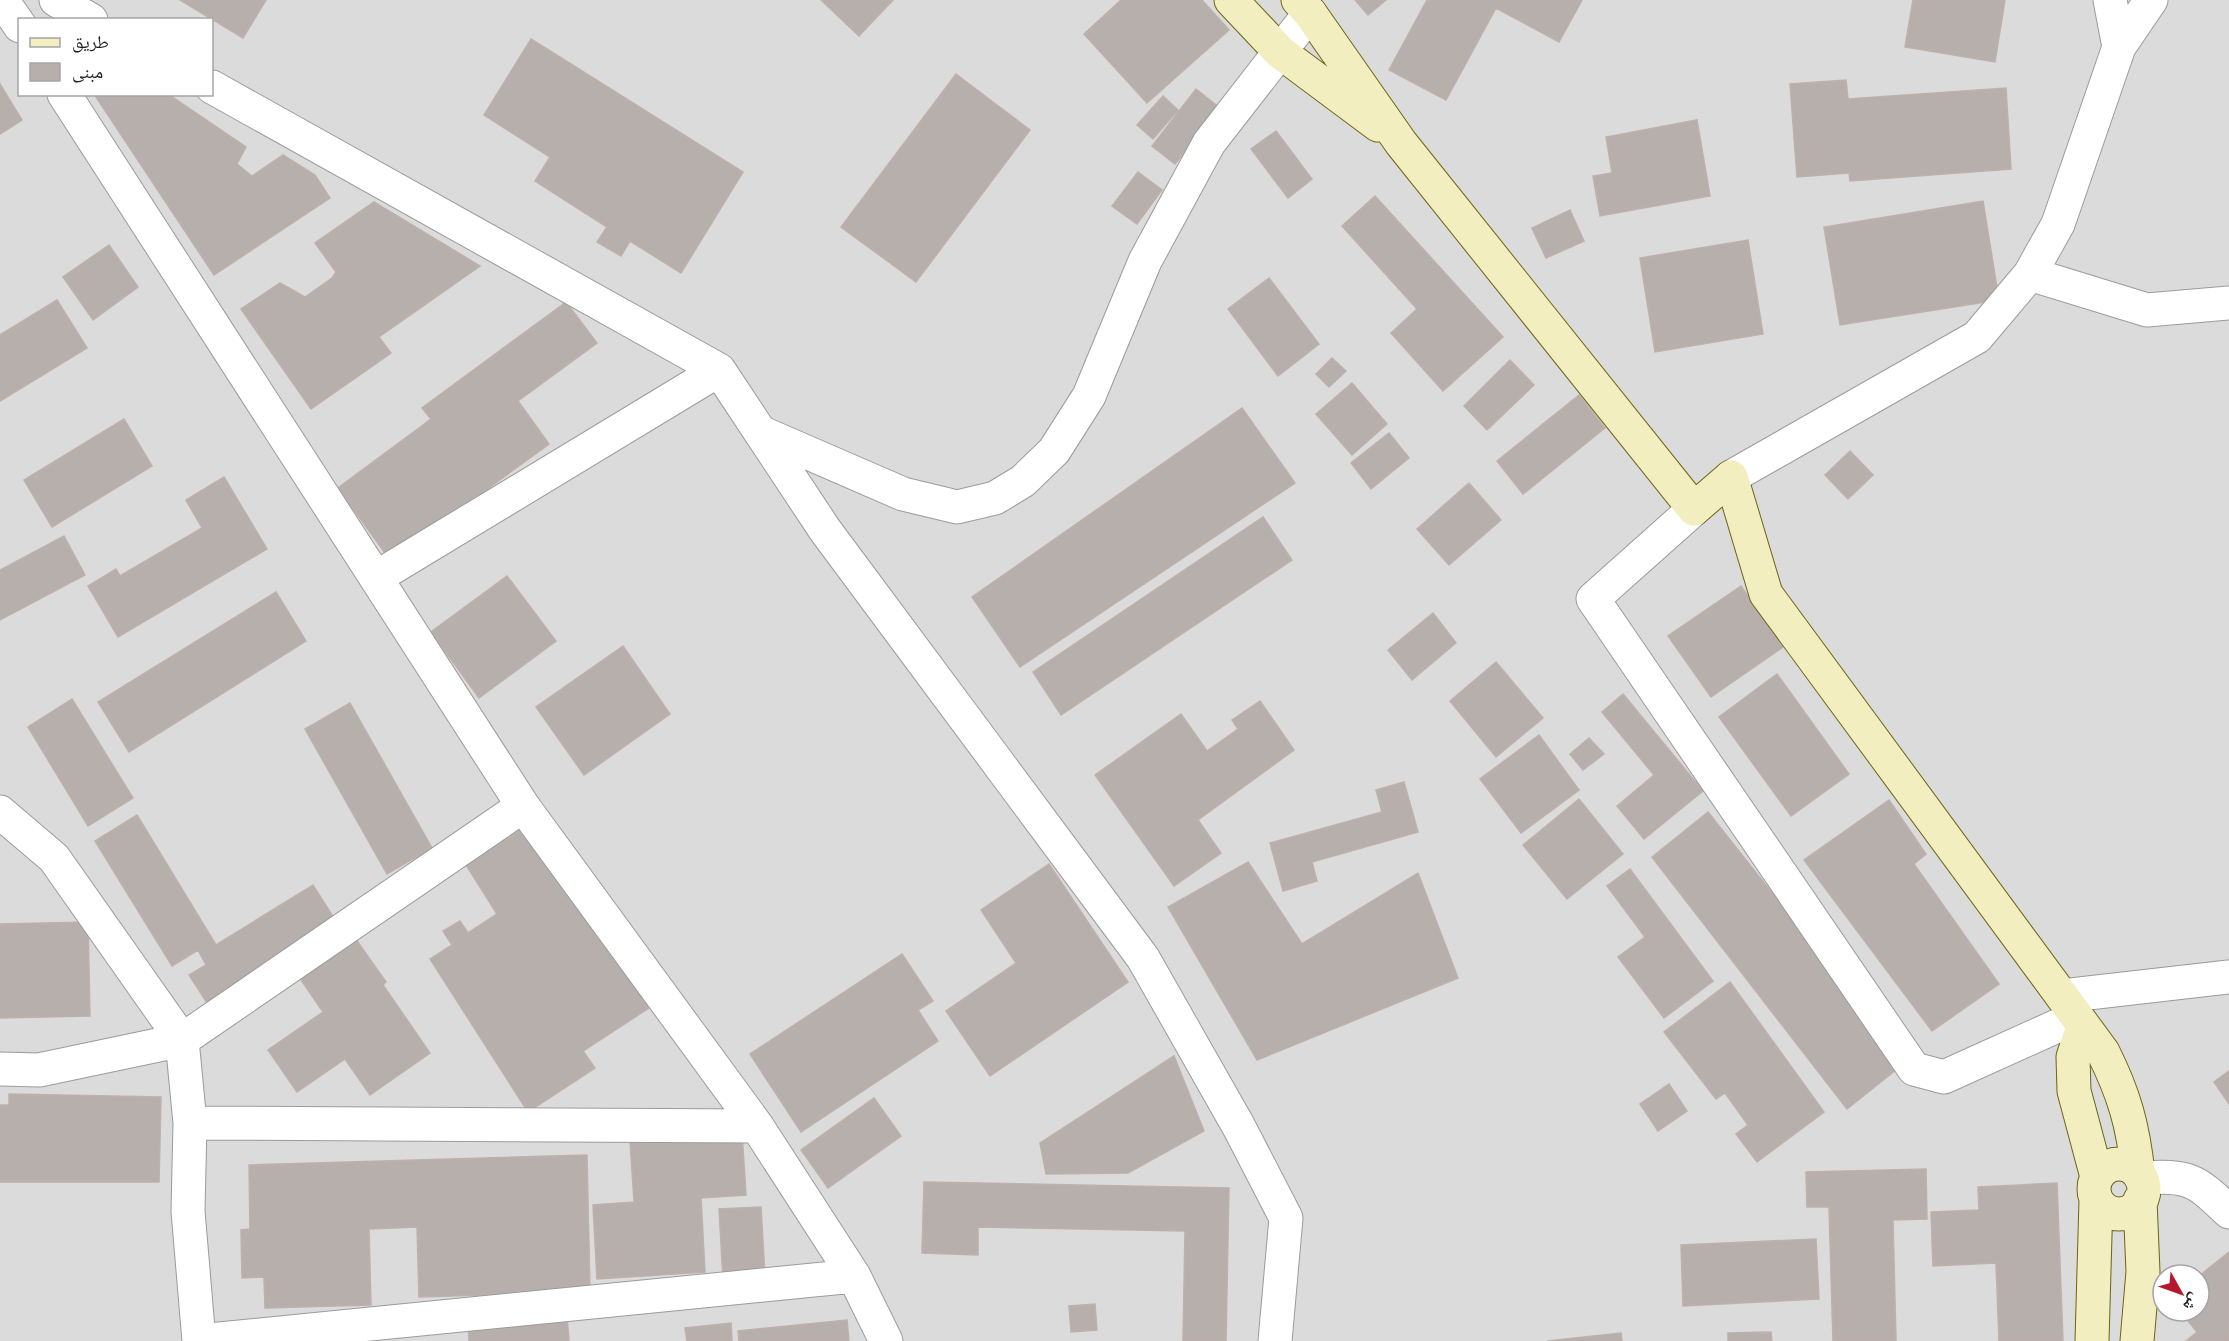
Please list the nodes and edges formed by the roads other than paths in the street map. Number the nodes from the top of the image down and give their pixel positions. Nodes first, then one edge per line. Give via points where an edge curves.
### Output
1 (2, 0) edge
2 (56, 0) edge
3 (1232, 0) edge
4 (2110, 0) edge
5 (2151, 0) edge
6 (1304, 6) edge
7 (88, 18) edge
8 (18, 23) edge
9 (2119, 47) junction
10 (1280, 52) junction
11 (213, 88) edge
12 (65, 96) edge
13 (1401, 143) junction
14 (2030, 274) junction
15 (2229, 303) edge
16 (719, 370) junction
17 (760, 432) junction
18 (1731, 477) junction
19 (1694, 509) junction
20 (377, 577) junction
21 (523, 806) junction
22 (0, 812) edge
23 (2229, 977) edge
24 (2074, 1013) junction
25 (182, 1040) junction
26 (0, 1069) edge
27 (190, 1123) junction
28 (757, 1126) junction
29 (2139, 1184) junction
30 (2097, 1189) junction
31 (2229, 1212) edge
32 (854, 1276) junction
33 (199, 1341) edge
34 (886, 1341) edge
35 (1275, 1341) edge
36 (2092, 1341) edge
37 (2137, 1341) edge

1 - 8 street
2 - 7 street
3 - 10 main road
4 - 9 street
5 - 9 street
6 - 10 street
6 - 13 main road
9 - 14 street via 2058,224
10 - 13 main road
10 - 17 street via 1209,143 1145,261 1089,396 1054,451 1023,481 995,498 957,507 903,494
11 - 16 street
12 - 20 street
13 - 19 main road
14 - 15 street via 2148,310
14 - 18 street via 1977,337
16 - 17 street
16 - 20 street
17 - 35 street via 825,530 1143,958 1239,1127 1286,1218
18 - 19 main road
18 - 24 main road via 1766,594
19 - 24 street via 1593,599 1914,1069 1944,1077
20 - 21 street
21 - 25 street
21 - 28 street
22 - 25 street via 54,858
23 - 24 street
24 - 29 main road via 2103,1052 2123,1092
24 - 30 main road via 2074,1091
25 - 26 street via 39,1070
25 - 27 street
27 - 28 street
27 - 33 street via 188,1211
28 - 32 street
29 - 30 main road via 2128,1166 2116,1164 2105,1169
29 - 30 main road via 2133,1209 2121,1214 2104,1210
29 - 31 street via 2173,1176 2202,1186
29 - 37 main road via 2143,1272
30 - 36 main road
32 - 33 street
32 - 34 street

